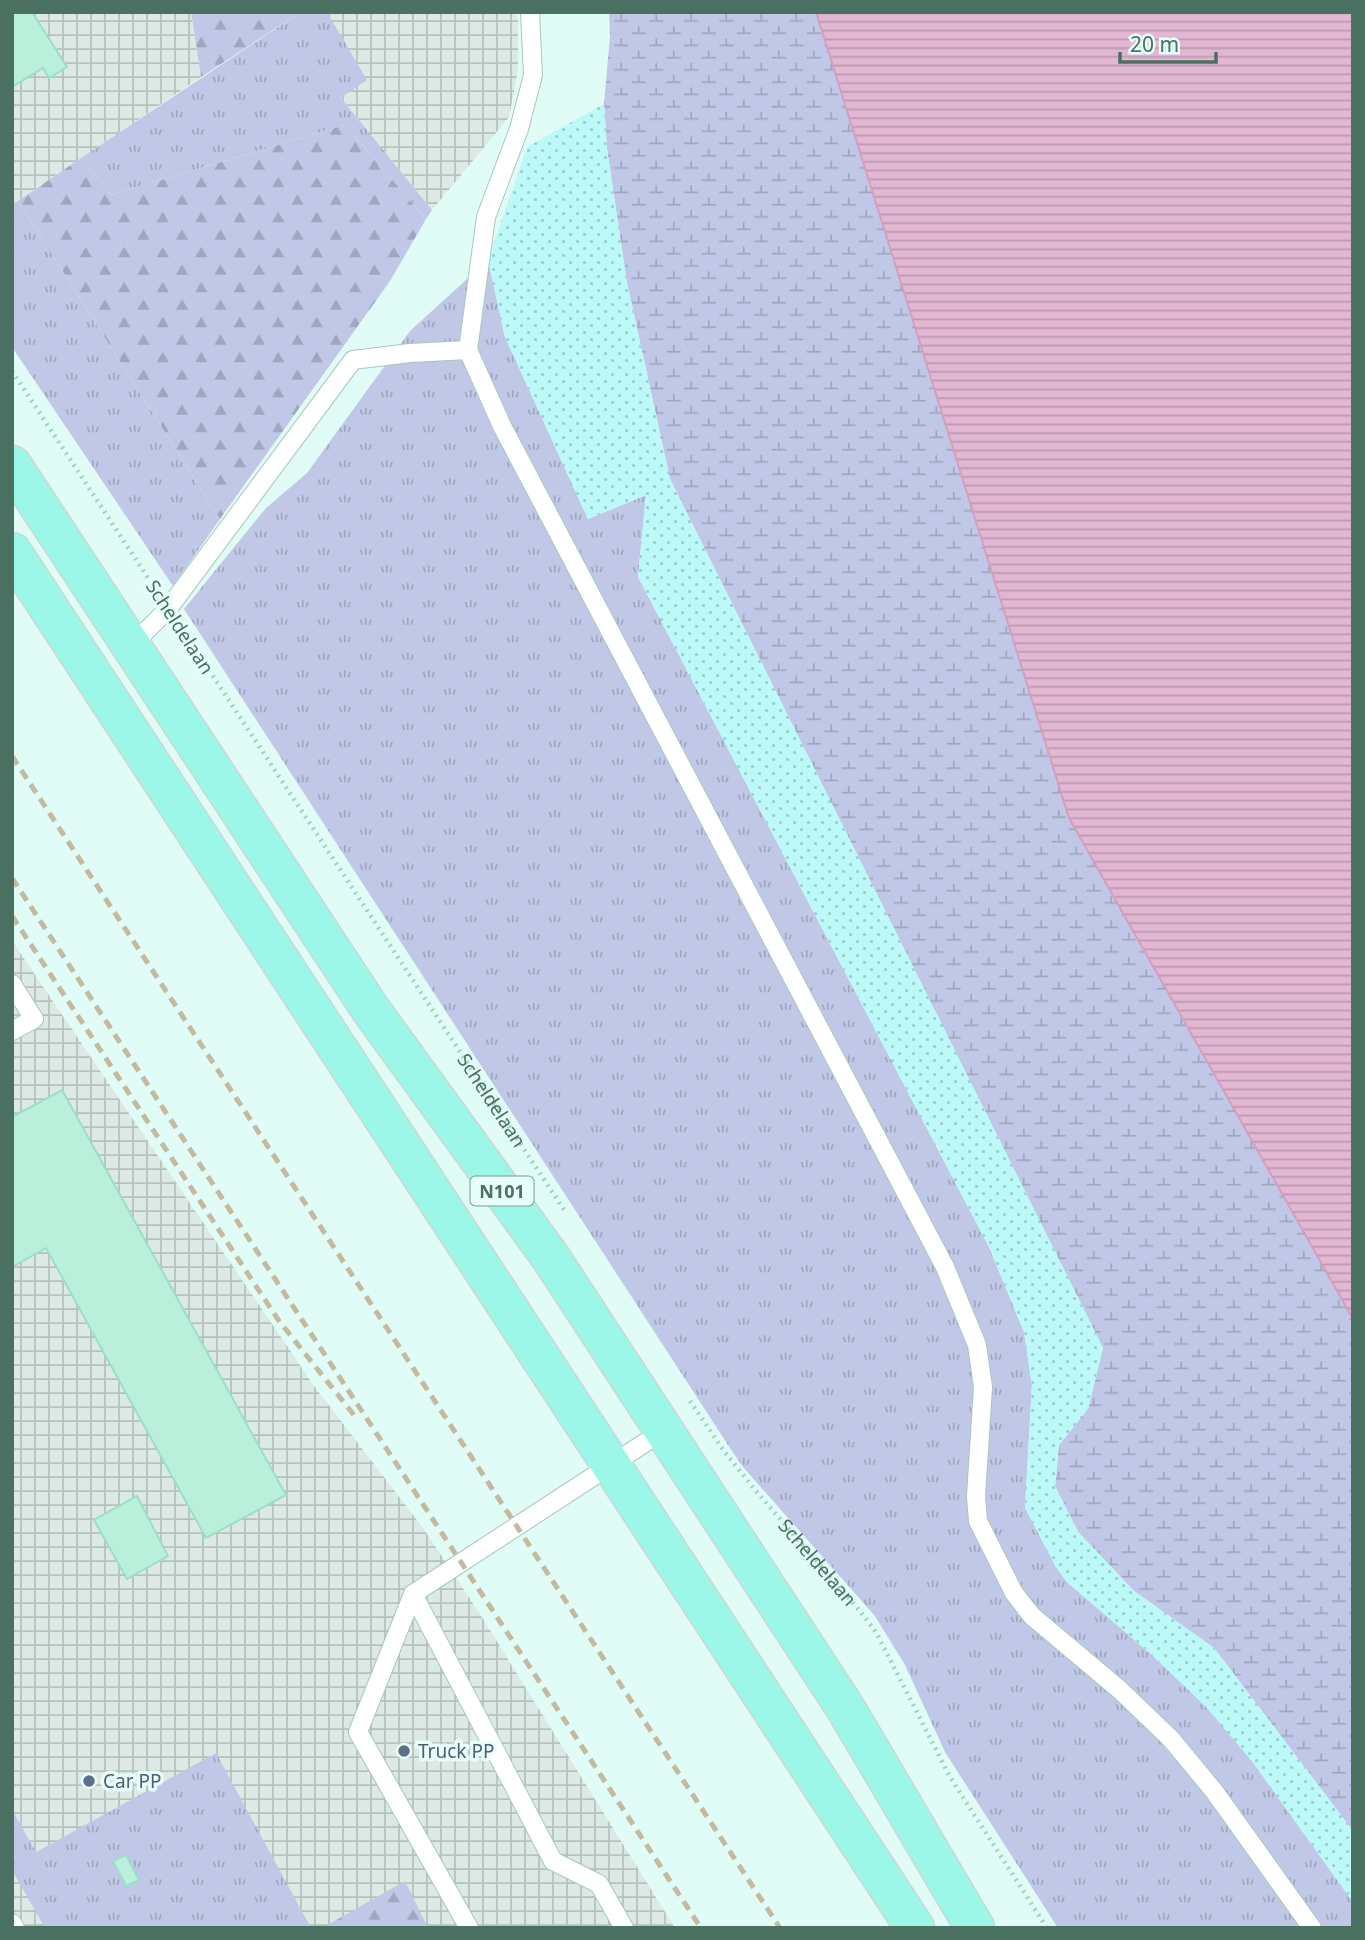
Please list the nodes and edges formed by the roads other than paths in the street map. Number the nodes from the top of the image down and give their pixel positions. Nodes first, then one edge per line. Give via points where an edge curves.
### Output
1 (530, 12) edge
2 (467, 350) junction
3 (12, 465) edge
4 (12, 552) edge
5 (131, 646) junction
6 (12, 984) edge
7 (12, 1031) edge
8 (663, 1431) junction
9 (611, 1465) junction
10 (412, 1594) junction
11 (469, 1928) edge
12 (624, 1928) edge
13 (915, 1928) edge
14 (975, 1928) edge
15 (1312, 1928) edge

1 - 2 lane via 533,75 519,129 486,217
2 - 5 lane via 353,360 168,608
2 - 15 lane via 502,426 945,1267 977,1345 983,1387 978,1521 1014,1593 1032,1616 1171,1740 1214,1791
3 - 5 main road, N101
4 - 9 main road, N101
5 - 8 main road, N101 via 371,1010 551,1258
6 - 7 lane via 34,1019
8 - 9 lane
8 - 14 main road, N101 via 846,1709
9 - 10 lane
9 - 13 main road, N101
10 - 11 lane via 358,1732
10 - 12 lane via 553,1861 599,1884

